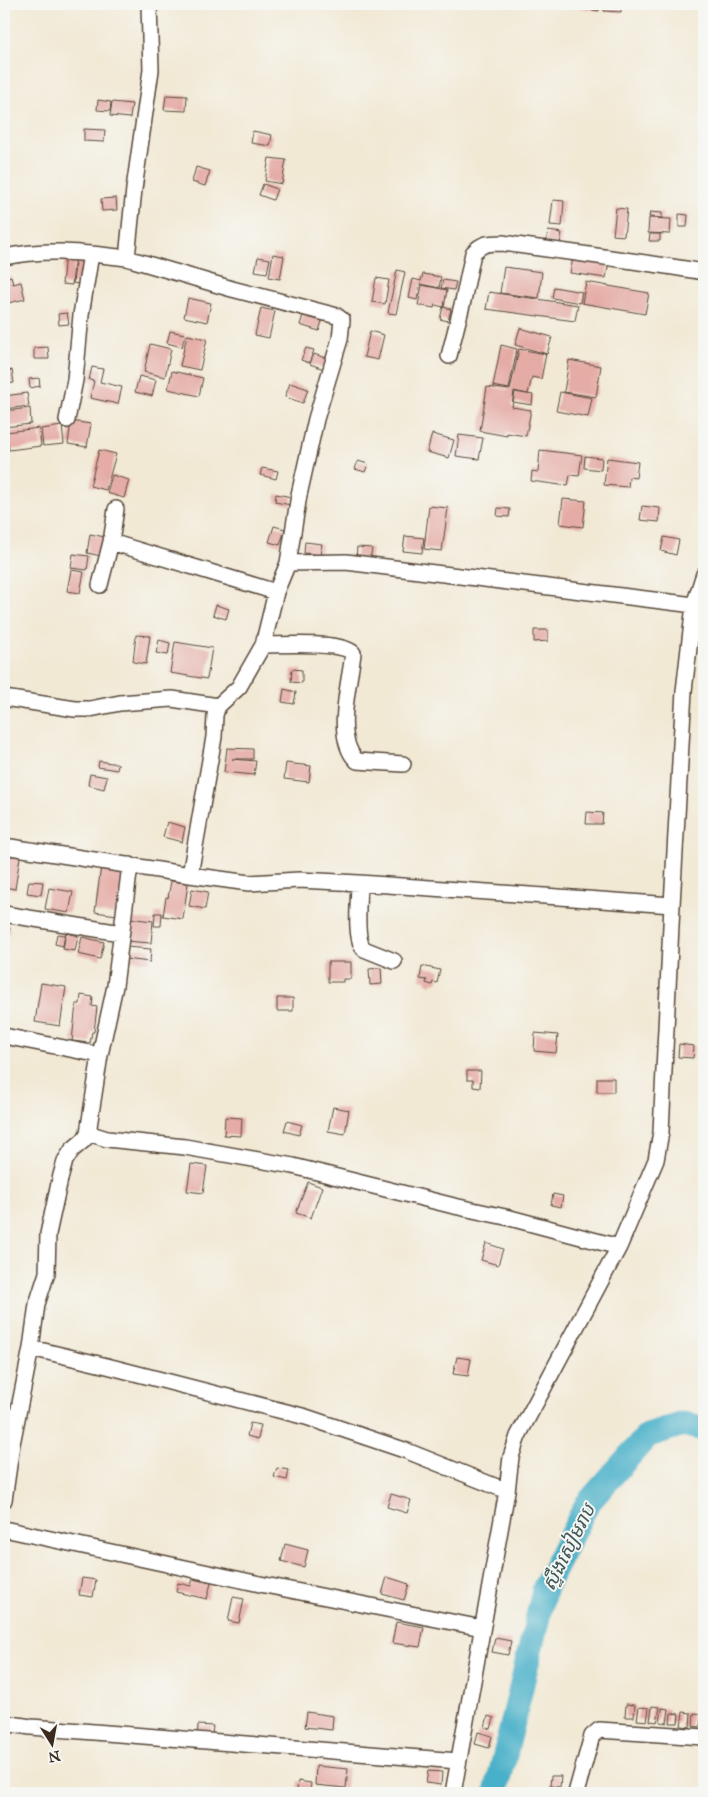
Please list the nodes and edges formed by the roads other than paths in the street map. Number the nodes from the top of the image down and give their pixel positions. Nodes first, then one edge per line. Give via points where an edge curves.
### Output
1 (149, 4) edge
2 (91, 254) junction
3 (4, 257) edge
4 (127, 258) junction
5 (704, 272) edge
6 (449, 356) dead end
7 (67, 420) dead end
8 (116, 509) dead end
9 (111, 542) junction
10 (288, 563) junction
11 (704, 574) edge
12 (100, 585) dead end
13 (276, 592) junction
14 (694, 605) junction
15 (264, 645) junction
16 (4, 698) edge
17 (218, 706) junction
18 (403, 764) dead end
19 (4, 846) edge
20 (130, 865) junction
21 (190, 876) junction
22 (359, 883) junction
23 (672, 905) junction
24 (4, 914) edge
25 (121, 933) junction
26 (394, 961) dead end
27 (4, 1036) edge
28 (100, 1055) junction
29 (88, 1133) junction
30 (619, 1246) junction
31 (31, 1348) junction
32 (507, 1491) junction
33 (4, 1500) edge
34 (4, 1529) edge
35 (482, 1628) junction
36 (4, 1723) edge
37 (704, 1737) edge
38 (458, 1761) junction
39 (453, 1793) edge
40 (576, 1793) edge

1 - 4 street via 151,70
2 - 3 street via 64,251
2 - 4 street
2 - 7 street
4 - 10 street via 342,320 340,339 316,419
5 - 6 street via 502,243 485,244 473,253
8 - 9 street
9 - 12 street
9 - 13 street
10 - 13 street
10 - 14 street via 346,562
11 - 14 street
13 - 15 street
14 - 23 street via 684,691
15 - 17 street via 239,687
15 - 18 street via 312,644 349,649 353,653 344,733 350,754 357,761
16 - 17 street via 75,709 172,698
17 - 21 street
19 - 20 street
20 - 21 street
20 - 25 street
21 - 22 street via 249,883 299,880
22 - 23 street
22 - 26 street via 358,933 361,946
23 - 30 street via 662,1132 656,1160
24 - 25 street
25 - 28 street via 115,986
27 - 28 street
28 - 29 street
29 - 30 street via 107,1139 185,1146 293,1166
29 - 31 street via 65,1161 60,1179 48,1234 47,1274 37,1304
30 - 32 street via 518,1436 511,1457
31 - 32 street via 306,1417 407,1451
31 - 33 street
32 - 35 street
34 - 35 street
35 - 38 street
36 - 38 street
37 - 40 street via 599,1730 592,1736
38 - 39 street

